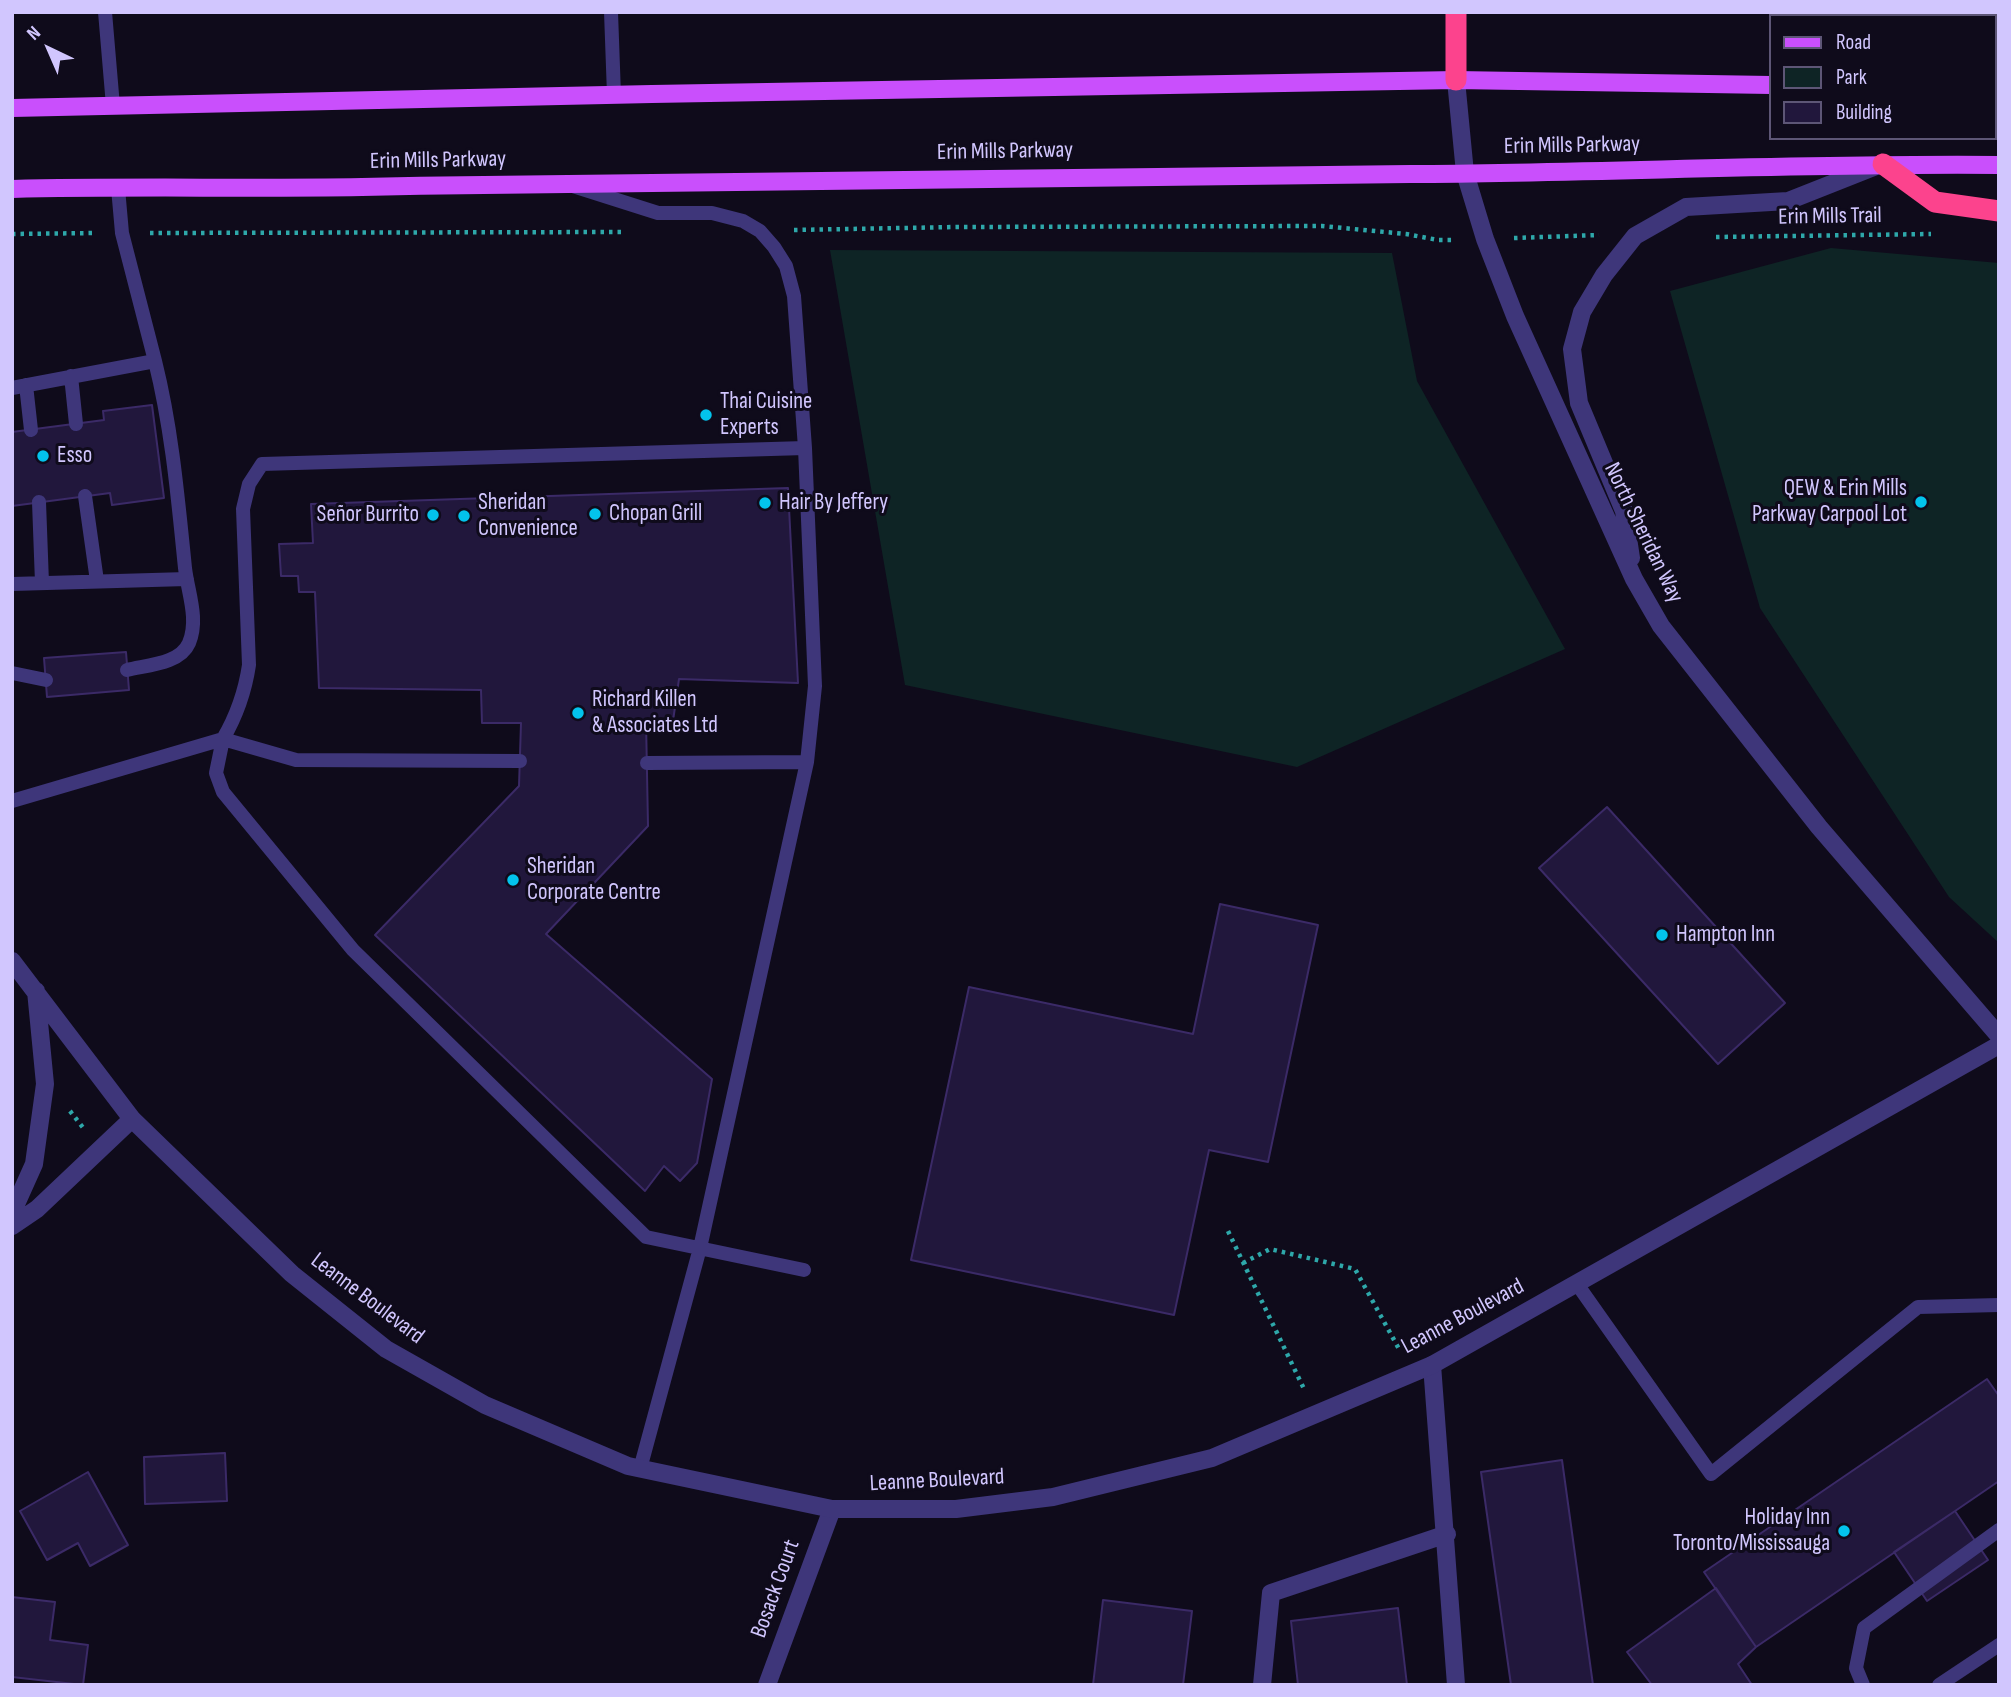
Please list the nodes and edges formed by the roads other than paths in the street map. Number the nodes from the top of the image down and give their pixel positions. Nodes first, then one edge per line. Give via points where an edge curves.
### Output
1 (105, 12) edge
2 (611, 12) edge
3 (1456, 12) edge
4 (1457, 80) junction
5 (1770, 85) edge
6 (614, 95) junction
7 (113, 106) junction
8 (12, 108) edge
9 (1883, 164) junction
10 (1999, 165) edge
11 (1465, 173) junction
12 (561, 182) junction
13 (118, 188) junction
14 (12, 189) edge
15 (1999, 211) edge
16 (155, 361) junction
17 (71, 376) junction
18 (19, 386) edge
19 (76, 424) dead end
20 (31, 430) dead end
21 (805, 448) junction
22 (85, 496) dead end
23 (39, 502) dead end
24 (187, 579) junction
25 (1634, 579) junction
26 (97, 581) junction
27 (42, 583) junction
28 (12, 584) edge
29 (127, 670) dead end
30 (12, 673) edge
31 (46, 680) dead end
32 (223, 739) junction
33 (520, 761) dead end
34 (807, 762) junction
35 (648, 763) dead end
36 (12, 801) edge
37 (12, 961) edge
38 (36, 991) junction
39 (1999, 1036) edge
40 (1999, 1045) edge
41 (132, 1119) junction
42 (12, 1213) edge
43 (12, 1226) edge
44 (700, 1248) junction
45 (804, 1270) dead end
46 (1577, 1284) junction
47 (1999, 1305) edge
48 (1432, 1365) junction
49 (640, 1469) junction
50 (832, 1509) junction
51 (1999, 1530) edge
52 (1447, 1534) junction
53 (1999, 1645) edge
54 (767, 1685) edge
55 (1262, 1685) edge
56 (1457, 1685) edge
57 (1863, 1685) edge
58 (1939, 1685) edge

1 - 7 lane
2 - 6 lane
3 - 4 highway
4 - 5 main road
4 - 6 main road
4 - 11 street, North Sheridan Way
6 - 7 main road
7 - 8 main road
9 - 10 main road, Erin Mills Parkway
9 - 11 main road, Erin Mills Parkway
9 - 15 highway via 1935,202
9 - 25 street via 1788,201 1686,207 1635,236 1604,275 1582,312 1573,349 1579,403 1625,511
11 - 12 main road, Erin Mills Parkway
11 - 25 street, North Sheridan Way via 1515,316
12 - 13 main road, Erin Mills Parkway
12 - 21 lane via 658,213 712,213 760,231 791,280
13 - 14 main road, Erin Mills Parkway
13 - 16 lane via 122,233
16 - 17 lane
16 - 24 lane via 170,432
17 - 18 lane
17 - 19 lane
18 - 20 lane
21 - 32 lane via 262,464 249,484 243,509 249,665 236,717
21 - 34 lane via 815,687
22 - 26 lane
23 - 27 lane
24 - 26 lane
24 - 29 lane via 194,620 189,645 172,660
25 - 39 street, North Sheridan Way via 1661,626 1819,827
26 - 27 lane
27 - 28 lane
30 - 31 lane
32 - 33 lane via 296,760
32 - 36 lane
32 - 44 lane via 216,773 223,792 353,950 646,1237
34 - 35 lane
34 - 44 lane
37 - 38 street, Leanne Boulevard
38 - 41 street, Leanne Boulevard
38 - 42 street via 45,1084 34,1164
40 - 46 street, Leanne Boulevard
41 - 43 street via 37,1209
41 - 49 street, Leanne Boulevard via 292,1274 386,1349 485,1405
44 - 45 lane
44 - 49 lane
46 - 47 lane via 1711,1474 1918,1307
46 - 48 street, Leanne Boulevard
48 - 50 street, Leanne Boulevard via 1212,1458 1053,1497 956,1509
48 - 52 street
49 - 50 street, Leanne Boulevard
50 - 54 street, Bosack Court
51 - 57 lane via 1864,1628 1856,1668
52 - 55 street via 1271,1593
52 - 56 street
53 - 58 lane

